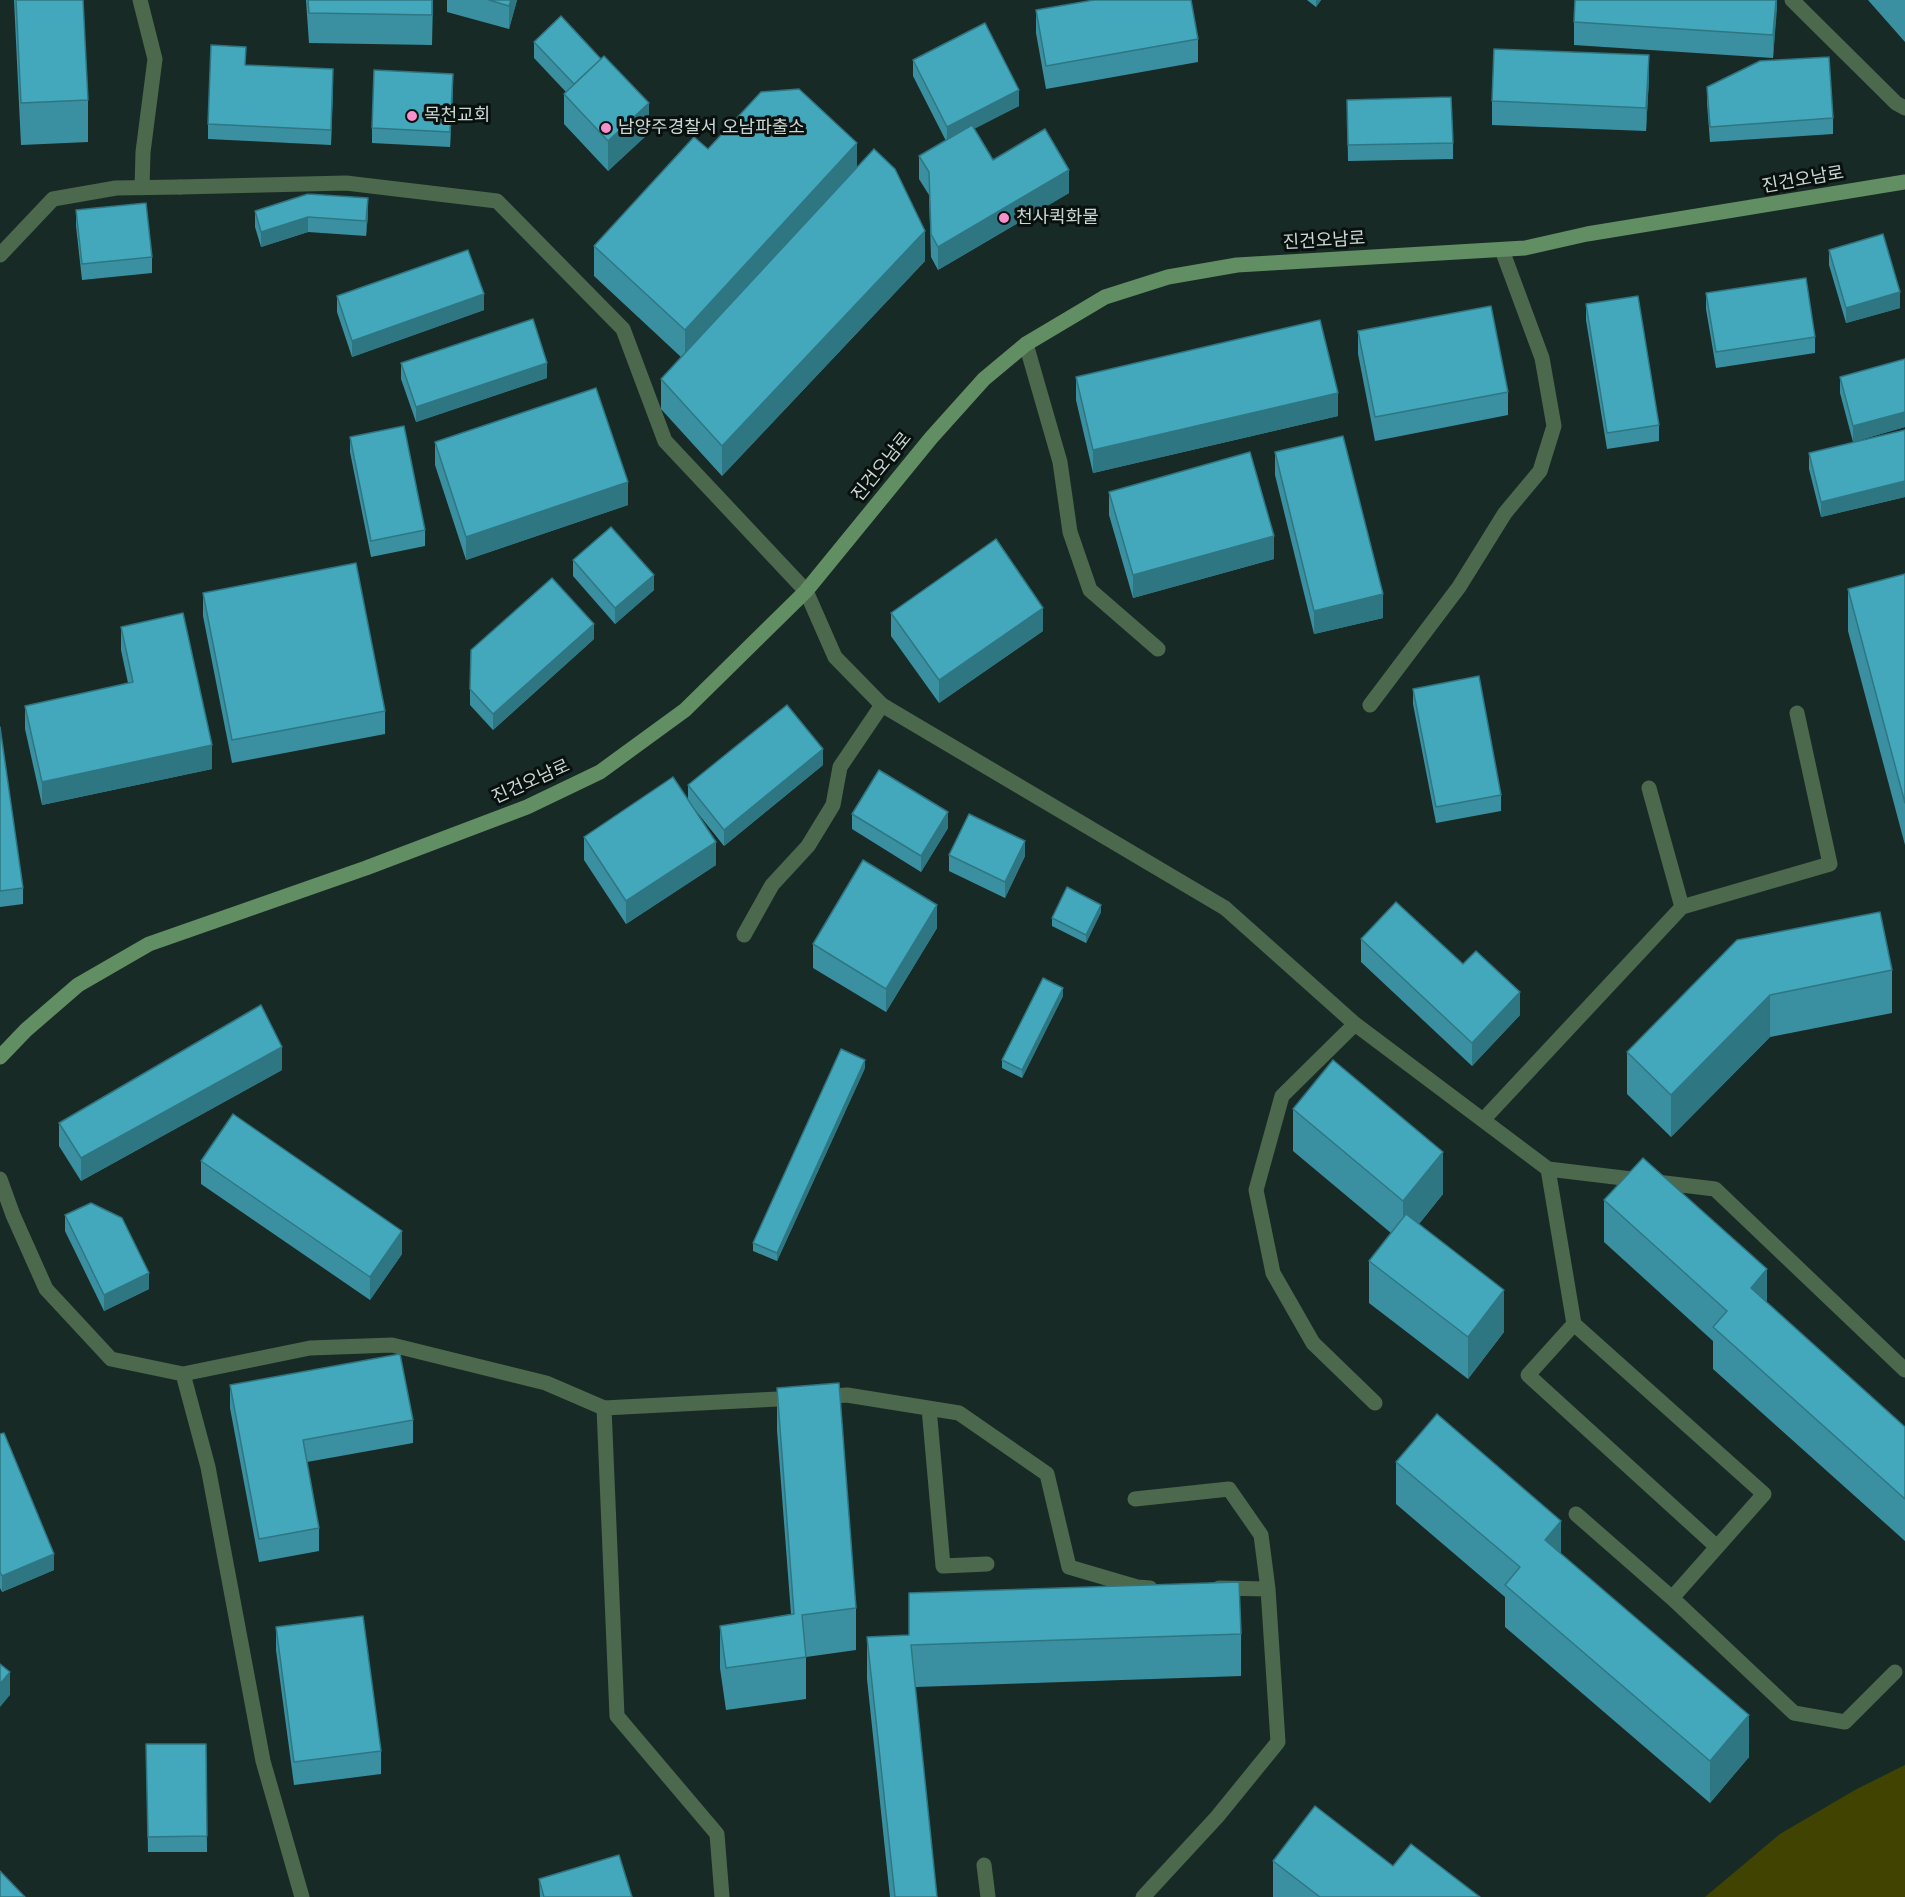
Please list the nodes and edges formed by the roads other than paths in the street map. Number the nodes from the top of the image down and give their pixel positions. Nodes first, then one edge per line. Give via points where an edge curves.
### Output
1 (140, 0) edge
2 (1792, 0) edge
3 (1905, 108) edge
4 (1905, 182) edge
5 (142, 188) junction
6 (1502, 250) junction
7 (0, 255) edge
8 (1026, 344) junction
9 (806, 591) junction
10 (1158, 649) dead end
11 (882, 705) junction
12 (1370, 705) dead end
13 (1797, 713) dead end
14 (1649, 788) dead end
15 (1682, 907) junction
16 (744, 935) dead end
17 (1355, 1024) junction
18 (0, 1057) edge
19 (1483, 1120) junction
20 (1548, 1169) junction
21 (0, 1179) edge
22 (1574, 1324) junction
23 (1905, 1370) edge
24 (183, 1374) junction
25 (1375, 1403) dead end
26 (604, 1408) junction
27 (929, 1408) junction
28 (1135, 1499) dead end
29 (1576, 1514) dead end
30 (1717, 1547) junction
31 (987, 1564) dead end
32 (1161, 1588) edge
33 (1209, 1588) edge
34 (1268, 1589) junction
35 (1672, 1598) junction
36 (1895, 1672) dead end
37 (984, 1865) dead end
38 (302, 1897) edge
39 (722, 1897) edge
40 (988, 1897) edge
41 (1143, 1897) edge

1 - 5 street via 155,59
2 - 3 street
4 - 6 main road, 진건오남로
5 - 7 street via 116,188 53,199
5 - 9 street via 345,183 497,201 623,329 665,441
6 - 8 main road, 진건오남로 via 1237,265 1168,277 1105,297
6 - 12 street via 1542,358 1554,426 1540,471 1505,513 1459,587
8 - 9 main road, 진건오남로 via 984,379 938,430
8 - 10 street via 1060,462 1070,532 1090,590
9 - 11 street via 835,657
9 - 18 main road, 진건오남로 via 685,710 600,772 527,807 149,944 78,985
11 - 16 street via 840,766 833,805 808,846 772,885
11 - 17 street via 1225,908
13 - 15 street via 1830,864
14 - 15 street
15 - 19 street
17 - 19 street
17 - 25 street via 1282,1096 1256,1190 1273,1273 1313,1343
19 - 20 street
20 - 22 street
20 - 23 street via 1715,1189
21 - 24 street via 46,1289 104,1352 111,1359
22 - 30 street via 1528,1375
22 - 30 street via 1764,1494
24 - 26 street via 310,1348 392,1345 546,1383
24 - 38 street via 208,1467 263,1761
26 - 27 street via 847,1395
26 - 39 street via 617,1716 717,1834
27 - 31 street via 943,1566
27 - 32 street via 959,1413 1047,1474 1070,1567 1137,1587
28 - 34 street via 1229,1489 1261,1535
29 - 35 street
30 - 35 street
33 - 34 street
34 - 41 street via 1278,1743
35 - 36 street via 1794,1713 1845,1722
37 - 40 street

